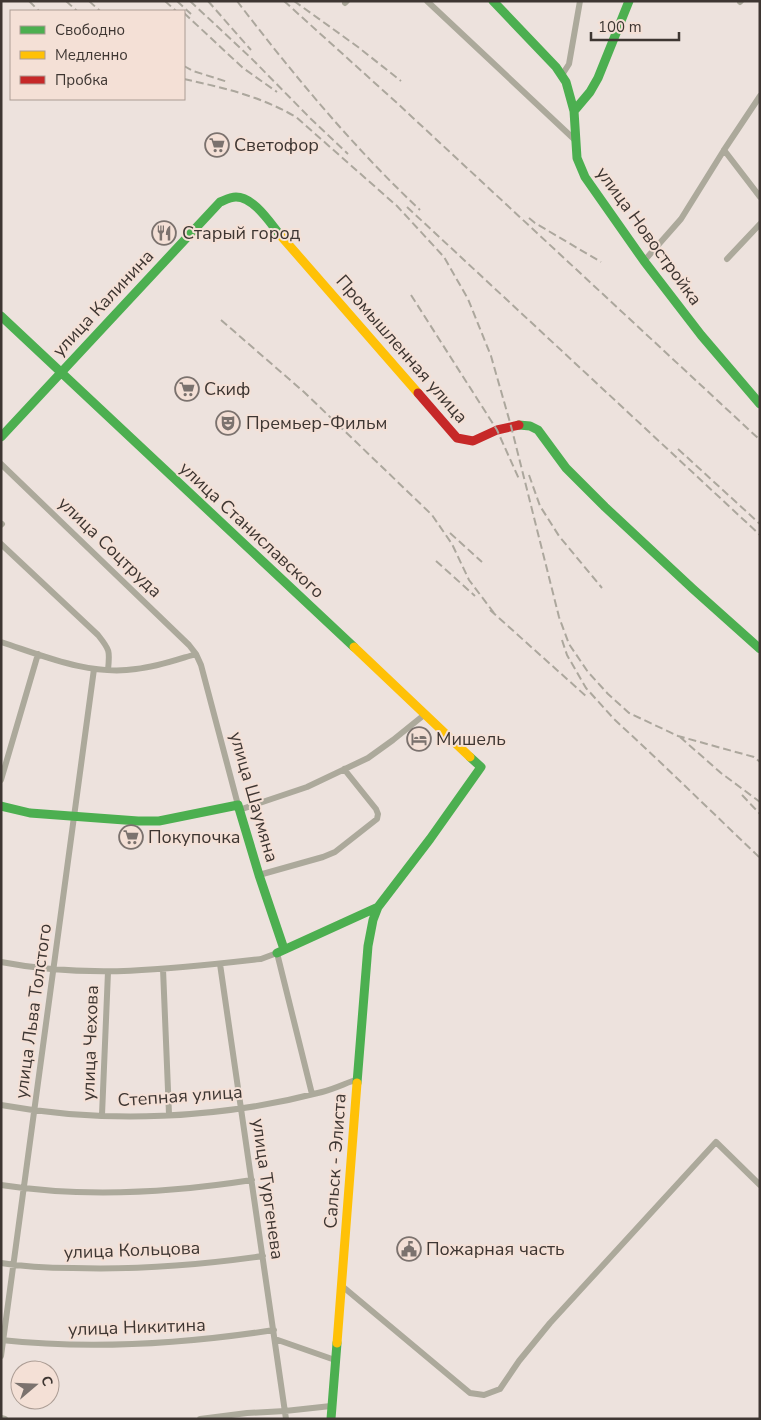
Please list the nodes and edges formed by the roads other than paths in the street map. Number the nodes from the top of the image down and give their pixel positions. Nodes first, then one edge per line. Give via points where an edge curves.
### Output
1 (427, 1) edge
2 (493, 1) edge
3 (580, 1) edge
4 (629, 1) edge
5 (562, 75) junction
6 (760, 96) edge
7 (574, 111) junction
8 (575, 140) junction
9 (724, 150) junction
10 (231, 196) joint
11 (760, 197) edge
12 (760, 224) edge
13 (727, 259) dead end
14 (644, 262) junction
15 (1, 316) edge
16 (61, 371) junction
17 (760, 404) edge
18 (1, 437) edge
19 (1, 464) edge
20 (1, 544) edge
21 (1, 642) edge
22 (760, 649) edge
23 (38, 654) junction
24 (196, 654) junction
25 (94, 669) junction
26 (108, 670) junction
27 (424, 715) junction
28 (344, 769) junction
29 (1, 780) edge
30 (1, 806) edge
31 (238, 808) junction
32 (74, 818) junction
33 (259, 875) junction
34 (378, 907) junction
35 (280, 951) junction
36 (1, 962) edge
37 (220, 964) junction
38 (54, 969) junction
39 (162, 969) junction
40 (108, 972) junction
41 (358, 1079) junction
42 (312, 1094) junction
43 (1, 1105) edge
44 (241, 1108) junction
45 (35, 1110) junction
46 (169, 1114) junction
47 (102, 1115) junction
48 (252, 1180) junction
49 (1, 1185) edge
50 (760, 1185) edge
51 (24, 1189) junction
52 (263, 1256) junction
53 (1, 1262) edge
54 (14, 1265) junction
55 (342, 1286) junction
56 (274, 1330) junction
57 (275, 1339) junction
58 (2, 1340) edge
59 (1, 1356) edge
60 (335, 1360) junction
61 (331, 1406) junction
62 (285, 1411) junction
63 (200, 1419) edge
64 (286, 1419) edge
65 (331, 1419) edge

1 - 8 street
2 - 5 main road, улица Новостройка
3 - 5 street via 569,64
4 - 7 main road via 598,78
5 - 7 main road, улица Новостройка
6 - 9 street
7 - 8 main road, улица Новостройка
8 - 14 main road, улица Новостройка via 576,158 585,177
9 - 11 street
9 - 14 street via 681,219
10 - 16 main road, улица Калинина via 220,202
10 - 22 main road, Промышленная улица via 253,203 457,438 473,441 496,430 521,425 538,430 566,468 605,507
12 - 13 street
14 - 17 main road, улица Новостройка via 701,336
15 - 16 main road, улица Станиславского
16 - 18 main road, улица Калинина
16 - 27 main road, улица Станиславского
19 - 24 street, улица Соцтруда
20 - 26 street via 98,635 108,648
21 - 23 street
23 - 25 street
23 - 29 street
24 - 26 street via 135,670
24 - 31 street, улица Шаумяна
25 - 26 street
25 - 32 street, улица Льва Толстого
27 - 28 street via 368,758
27 - 34 main road, улица Станиславского via 481,767
28 - 31 street via 308,787
28 - 33 street via 376,809 377,819 335,852
30 - 32 main road
31 - 32 main road via 159,821
31 - 33 main road, улица Шаумяна
32 - 38 street, улица Льва Толстого
33 - 35 main road, улица Шаумяна
34 - 35 main road
34 - 41 main road, Сальск - Элиста via 368,946
35 - 37 street via 261,959
35 - 42 street, улица Шаумяна
36 - 38 street
37 - 39 street
37 - 44 street, улица Тургенева
38 - 40 street
38 - 45 street, улица Льва Толстого
39 - 40 street
39 - 46 street
40 - 47 street, улица Чехова
41 - 42 street, Степная улица
41 - 55 main road, Сальск - Элиста
42 - 44 street, Степная улица
43 - 45 street, Степная улица
44 - 46 street, Степная улица
44 - 48 street, улица Тургенева
45 - 47 street, Степная улица
45 - 51 street, улица Льва Толстого
46 - 47 street, Степная улица
48 - 51 street via 129,1193
48 - 52 street, улица Тургенева
49 - 51 street
50 - 55 street via 716,1142 550,1322 500,1389 484,1395 470,1393
51 - 54 street, улица Льва Толстого
52 - 54 street, улица Кольцова via 127,1269
52 - 56 street, улица Тургенева
53 - 54 street, улица Кольцова
54 - 58 street, улица Льва Толстого
55 - 60 main road, Сальск - Элиста
56 - 57 street, улица Тургенева
56 - 58 street, улица Никитина via 199,1341 127,1345
57 - 60 street
57 - 62 street, улица Тургенева
58 - 59 street, улица Льва Толстого
60 - 61 main road, Сальск - Элиста
61 - 62 street
61 - 65 main road, Сальск - Элиста
62 - 63 street
62 - 64 street, улица Тургенева

